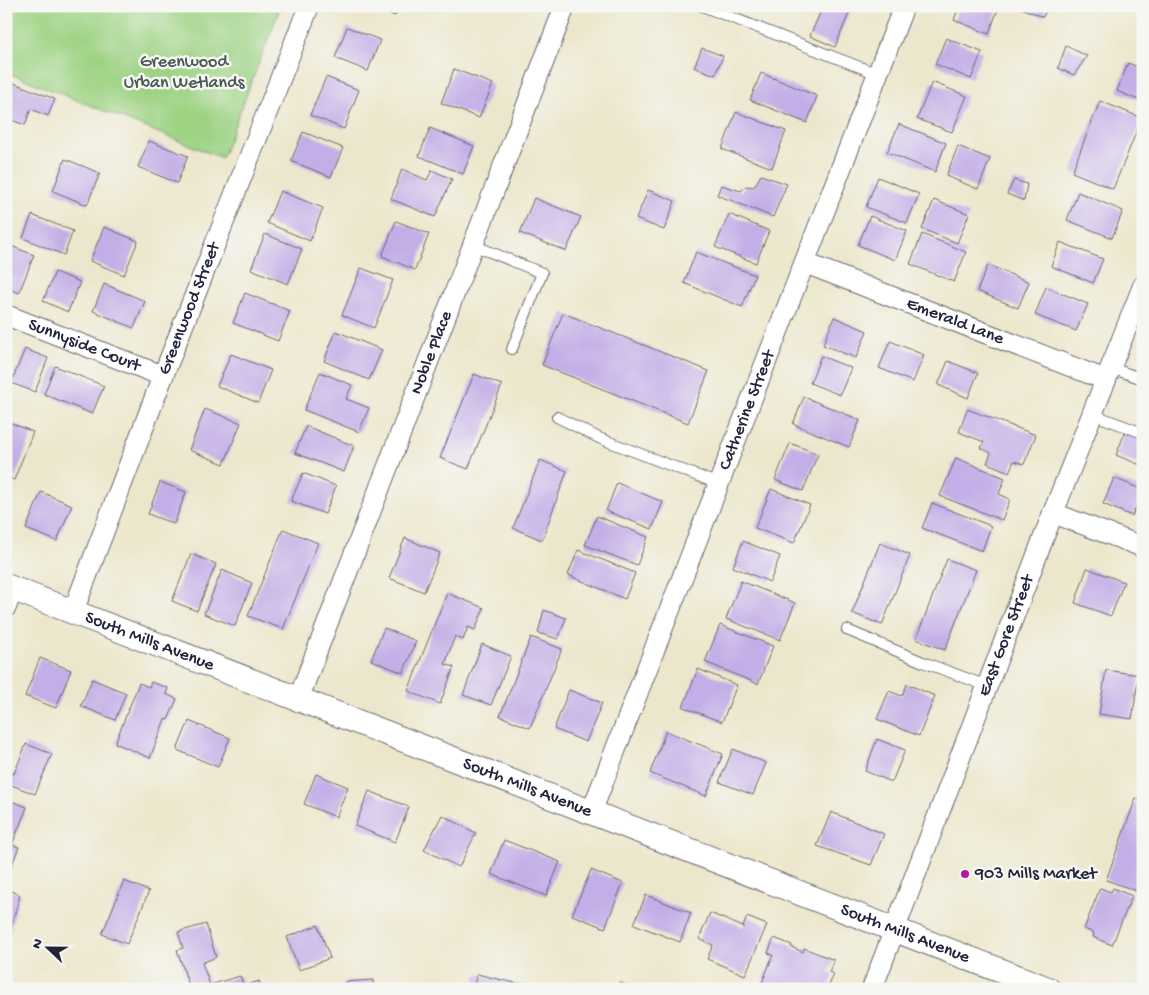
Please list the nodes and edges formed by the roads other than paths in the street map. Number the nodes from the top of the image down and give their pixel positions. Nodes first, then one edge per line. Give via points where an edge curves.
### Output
1 (309, 6) edge
2 (566, 6) edge
3 (702, 6) edge
4 (904, 6) edge
5 (878, 74) junction
6 (473, 245) junction
7 (805, 263) junction
8 (1143, 286) edge
9 (6, 314) edge
10 (512, 349) dead end
11 (1108, 374) junction
12 (163, 376) junction
13 (1143, 379) edge
14 (1092, 414) junction
15 (557, 417) dead end
16 (1143, 433) edge
17 (719, 484) junction
18 (1053, 513) junction
19 (1143, 547) edge
20 (9, 594) edge
21 (73, 612) junction
22 (847, 630) dead end
23 (987, 686) junction
24 (298, 700) junction
25 (591, 813) junction
26 (895, 930) junction
27 (872, 989) edge
28 (1048, 989) edge

1 - 12 street, Greenwood Street
2 - 6 street, Noble Place
3 - 5 lane
4 - 5 street, Catherine Street
5 - 7 street, Catherine Street
6 - 10 lane via 542,273
6 - 24 street, Noble Place
7 - 11 street, Emerald Lane
7 - 17 street, Catherine Street
8 - 11 street, East Gore Street
9 - 12 street, Sunnyside Court
11 - 13 lane
11 - 14 street, East Gore Street
12 - 21 street, Greenwood Street
14 - 16 lane
14 - 18 street, East Gore Street
15 - 17 lane via 598,438
17 - 25 street, Catherine Street
18 - 19 street
18 - 23 street, East Gore Street
20 - 21 street, South Mills Avenue
21 - 24 street, South Mills Avenue
22 - 23 lane
23 - 26 street, East Gore Street
24 - 25 street, South Mills Avenue
25 - 26 street, South Mills Avenue
26 - 27 street, East Gore Street
26 - 28 street, South Mills Avenue

